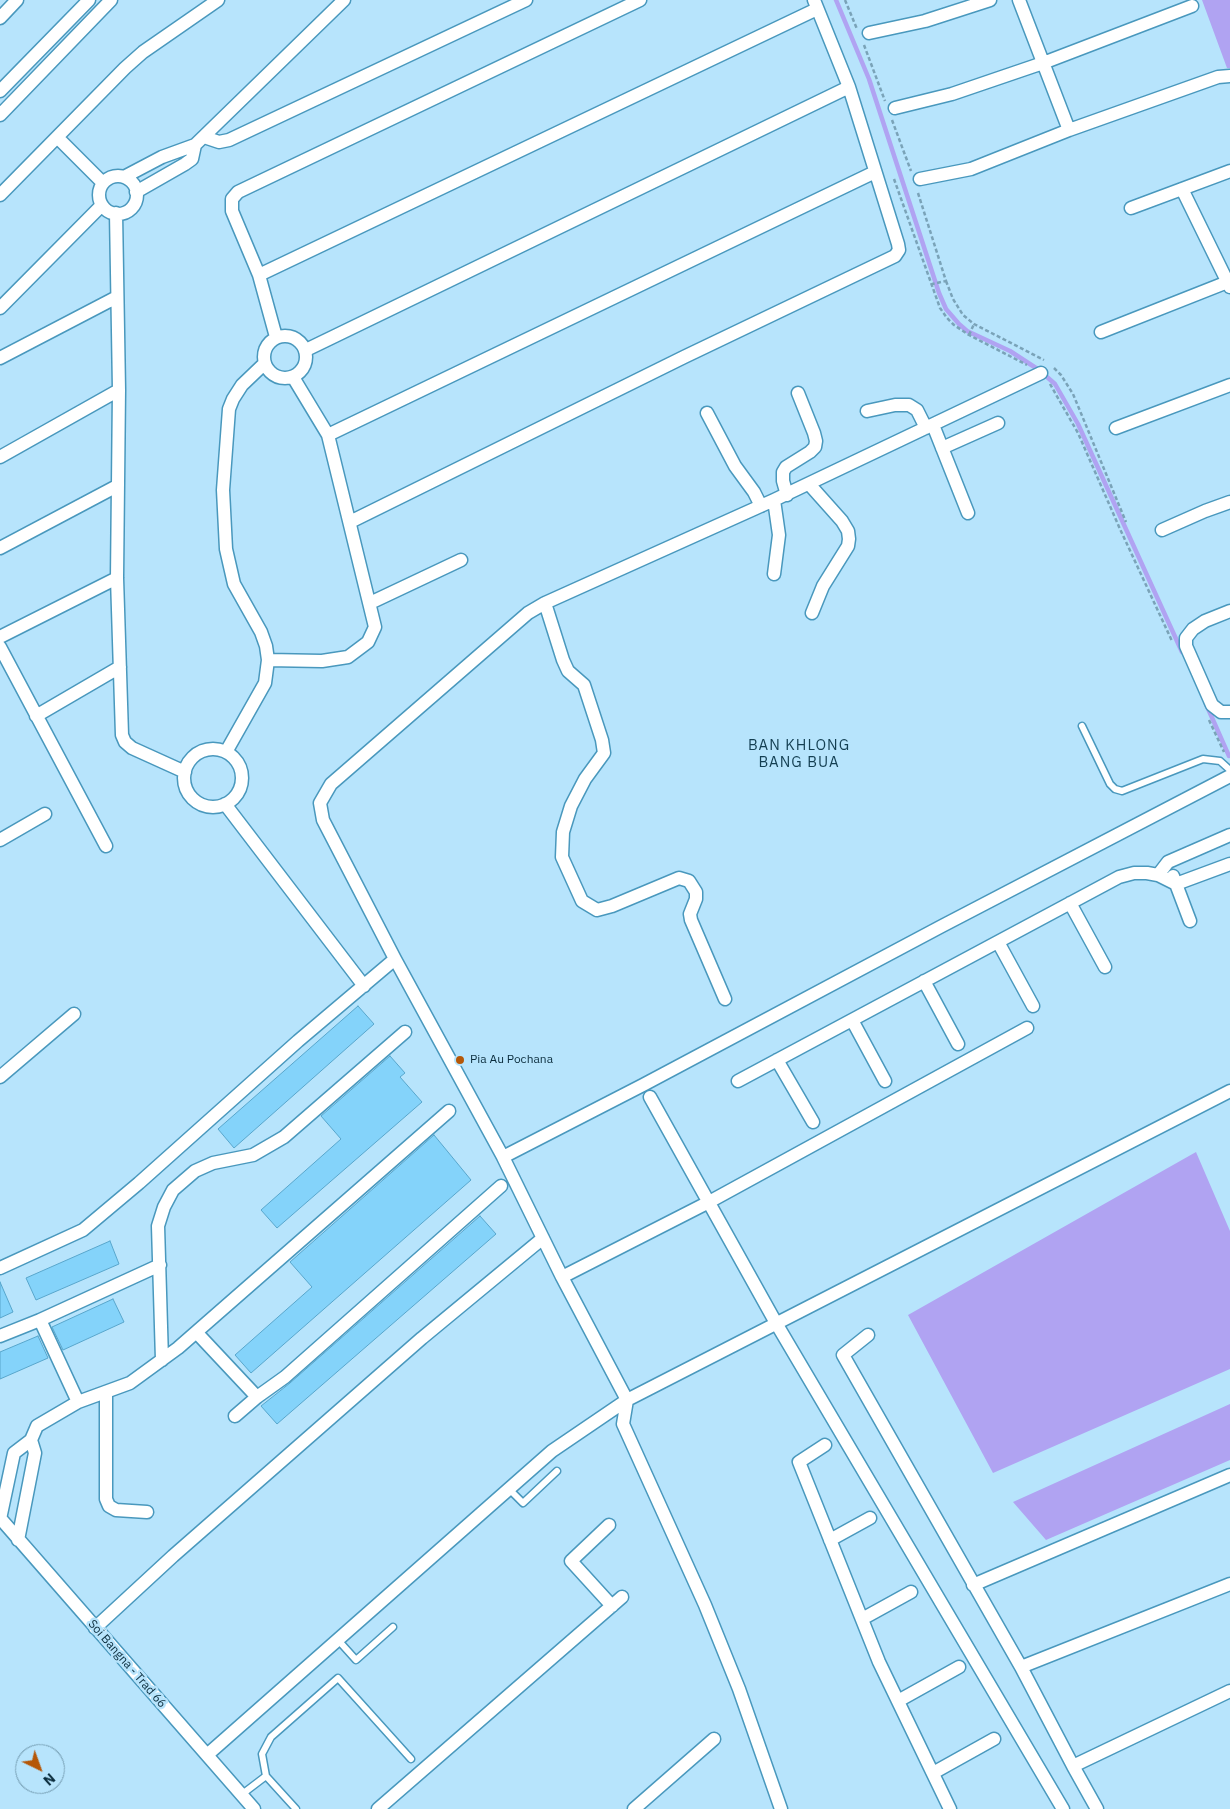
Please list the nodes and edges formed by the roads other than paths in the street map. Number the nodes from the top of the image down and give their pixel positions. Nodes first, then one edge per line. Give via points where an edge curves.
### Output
1 (18, 0) edge
2 (89, 0) edge
3 (111, 0) edge
4 (218, 0) edge
5 (344, 0) edge
6 (526, 0) edge
7 (640, 0) edge
8 (990, 0) edge
9 (1020, 0) edge
10 (816, 4) edge
11 (1192, 6) dead end
12 (0, 18) edge
13 (864, 38) road end
14 (1044, 63) junction
15 (23, 67) junction
16 (1230, 76) edge
17 (36, 78) junction
18 (849, 87) junction
19 (0, 91) edge
20 (890, 107) road end
21 (0, 115) edge
22 (1069, 130) junction
23 (57, 137) junction
24 (199, 141) junction
25 (1230, 171) edge
26 (875, 172) junction
27 (124, 177) junction
28 (916, 177) road end
29 (103, 183) junction
30 (1182, 188) junction
31 (136, 192) junction
32 (0, 195) edge
33 (102, 204) junction
34 (1131, 208) dead end
35 (116, 214) junction
36 (259, 275) junction
37 (1229, 283) edge
38 (117, 297) junction
39 (0, 308) edge
40 (1101, 332) dead end
41 (276, 337) junction
42 (306, 350) junction
43 (0, 358) edge
44 (265, 364) junction
45 (1041, 373) dead end
46 (293, 377) junction
47 (1230, 385) edge
48 (119, 390) junction
49 (798, 393) dead end
50 (867, 411) dead end
51 (707, 413) dead end
52 (998, 423) dead end
53 (930, 427) junction
54 (1116, 428) dead end
55 (328, 435) junction
56 (942, 448) junction
57 (0, 456) edge
58 (809, 484) junction
59 (117, 486) junction
60 (787, 495) junction
61 (774, 500) junction
62 (1230, 502) edge
63 (761, 506) junction
64 (968, 513) dead end
65 (350, 522) junction
66 (1162, 530) dead end
67 (0, 548) edge
68 (462, 560) dead end
69 (774, 574) dead end
70 (117, 578) junction
71 (370, 603) junction
72 (545, 603) junction
73 (1230, 611) edge
74 (812, 613) dead end
75 (0, 637) edge
76 (0, 648) edge
77 (268, 660) junction
78 (120, 667) junction
79 (1230, 712) edge
80 (36, 716) junction
81 (1082, 726) dead end
82 (226, 752) junction
83 (1230, 770) edge
84 (185, 772) junction
85 (1230, 776) edge
86 (225, 804) junction
87 (45, 814) dead end
88 (1230, 835) edge
89 (0, 840) edge
90 (106, 846) dead end
91 (1168, 862) junction
92 (1230, 864) edge
93 (1158, 875) junction
94 (1176, 884) junction
95 (1070, 903) junction
96 (1190, 921) dead end
97 (998, 942) junction
98 (395, 960) junction
99 (1105, 967) dead end
100 (924, 981) junction
101 (364, 986) junction
102 (725, 998) dead end
103 (1033, 1006) dead end
104 (74, 1014) dead end
105 (852, 1020) junction
106 (1027, 1028) dead end
107 (406, 1032) dead end
108 (958, 1044) dead end
109 (777, 1060) junction
110 (0, 1077) edge
111 (738, 1081) dead end
112 (885, 1081) dead end
113 (1230, 1091) edge
114 (650, 1097) dead end
115 (1230, 1101) edge
116 (449, 1111) dead end
117 (1209, 1111) dead end
118 (813, 1122) dead end
119 (503, 1158) junction
120 (501, 1186) dead end
121 (709, 1202) junction
122 (543, 1238) junction
123 (160, 1265) junction
124 (0, 1268) edge
125 (562, 1277) junction
126 (40, 1320) junction
127 (776, 1323) junction
128 (197, 1333) junction
129 (868, 1335) dead end
130 (0, 1336) edge
131 (162, 1360) junction
132 (106, 1392) junction
133 (257, 1397) junction
134 (627, 1400) junction
135 (78, 1402) junction
136 (235, 1416) dead end
137 (31, 1440) junction
138 (825, 1445) dead end
139 (558, 1471) dead end
140 (1230, 1475) edge
141 (509, 1489) junction
142 (147, 1512) dead end
143 (870, 1518) dead end
144 (0, 1519) edge
145 (609, 1525) dead end
146 (18, 1540) junction
147 (830, 1540) junction
148 (1230, 1584) edge
149 (973, 1585) junction
150 (911, 1592) dead end
151 (622, 1597) dead end
152 (612, 1606) junction
153 (862, 1620) junction
154 (393, 1627) dead end
155 (95, 1628) junction
156 (338, 1640) junction
157 (959, 1667) dead end
158 (1020, 1668) junction
159 (1230, 1691) edge
160 (898, 1701) junction
161 (714, 1739) dead end
162 (994, 1739) dead end
163 (207, 1756) junction
164 (412, 1759) dead end
165 (1074, 1766) junction
166 (933, 1773) junction
167 (266, 1776) junction
168 (242, 1795) junction
169 (254, 1809) edge
170 (296, 1809) edge
171 (378, 1809) edge
172 (634, 1809) edge
173 (781, 1809) edge
174 (950, 1809) edge
175 (1064, 1809) edge
176 (1097, 1809) edge

1 - 12 street
2 - 15 street
3 - 17 street
4 - 23 street via 143,52
5 - 24 street
6 - 24 street via 229,140
7 - 36 street via 238,192 232,199 232,211
8 - 13 street
9 - 14 street
10 - 18 street
10 - 36 street
11 - 14 street
14 - 20 street via 952,94
14 - 22 street
15 - 17 street
15 - 19 street
16 - 22 street via 1218,76
17 - 21 street
18 - 26 street
18 - 42 street
22 - 28 street via 971,169
23 - 29 street
23 - 32 street
24 - 27 street
24 - 31 street via 192,159
25 - 30 street
26 - 55 street
26 - 65 street via 898,244 895,256
27 - 29 street via 113,176
27 - 31 street
29 - 33 street via 99,194
30 - 34 street
30 - 37 street
31 - 35 street via 133,206
33 - 35 street
33 - 39 street
35 - 38 street
36 - 41 street
37 - 40 street
38 - 43 street
38 - 48 street
41 - 42 street via 294,337
41 - 44 street via 266,348
42 - 46 street via 305,366
44 - 46 street via 276,376
44 - 77 street via 242,385 231,404 223,490 226,549 234,584 261,632
45 - 53 street
46 - 55 street
47 - 54 street
48 - 57 street
48 - 59 street
49 - 60 street via 816,441 810,452 783,472
50 - 53 street via 895,405 909,406
51 - 63 street
52 - 56 street
53 - 56 street
53 - 58 street
55 - 65 street
56 - 64 street
58 - 60 street
58 - 74 street via 842,521 849,539
59 - 67 street
59 - 70 street
60 - 61 street
61 - 63 street
61 - 69 street via 779,541
62 - 66 street
63 - 72 street
65 - 71 street
68 - 71 street
70 - 75 street
70 - 78 street
71 - 77 street via 375,627 368,642 348,657
72 - 98 street via 528,613 331,784 320,803 323,820
72 - 102 street via 568,671 584,685 604,753 571,806 563,832 562,857 582,900 597,910 679,878 689,882 696,892 691,920
73 - 79 street via 1193,629 1186,638 1186,646 1212,705 1221,712
76 - 80 street
77 - 82 street via 265,683
78 - 80 street
78 - 84 street via 124,742
80 - 90 street
81 - 83 lane via 1115,789 1122,791 1203,759 1220,760
82 - 84 street via 201,752 188,764
82 - 86 street via 239,765 242,783 238,792
84 - 86 street via 186,790 198,804 216,807
85 - 119 street
86 - 101 street
87 - 89 street
88 - 91 street
91 - 93 street
91 - 94 street
92 - 94 street
93 - 94 street
93 - 95 street via 1128,874
94 - 96 street
95 - 97 street
95 - 99 street
97 - 100 street
97 - 103 street
98 - 101 street
98 - 119 street
100 - 105 street
100 - 108 street
101 - 124 street via 82,1230
104 - 110 street
105 - 109 street
105 - 112 street
106 - 121 street
107 - 123 street via 284,1137 253,1155 213,1163 195,1171 173,1190 158,1226
109 - 111 street
109 - 118 street
113 - 127 street
114 - 121 street
115 - 117 street
116 - 128 street
119 - 122 street
120 - 133 street via 285,1377
121 - 125 street
121 - 127 street
122 - 125 street
122 - 155 street via 422,1338
123 - 126 street
123 - 131 street
125 - 134 street
126 - 130 street
126 - 135 street
127 - 134 street
127 - 175 street
128 - 131 street
128 - 133 street
129 - 149 street via 843,1355
131 - 132 street via 130,1383
132 - 135 street
132 - 142 street via 106,1499 116,1510
133 - 136 street
134 - 141 street via 552,1451
134 - 173 street via 623,1424 736,1680
135 - 137 street via 37,1426
137 - 144 street via 14,1453
137 - 146 street via 35,1453
138 - 147 street via 799,1462
139 - 141 lane via 523,1504
140 - 149 street
141 - 156 street
143 - 147 street
144 - 146 street, Soi Bangna - Trad 66
145 - 152 street via 571,1561
146 - 155 street, Soi Bangna - Trad 66
147 - 153 street
148 - 158 street
149 - 158 street
150 - 153 street
151 - 152 street
152 - 171 street
153 - 160 street
154 - 156 lane via 356,1660
155 - 163 street, Soi Bangna - Trad 66
156 - 163 street
157 - 160 street
158 - 165 street
159 - 165 street
160 - 166 street
161 - 172 street
162 - 166 street
163 - 168 street, Soi Bangna - Trad 66
164 - 167 lane via 338,1678 271,1736 262,1754
165 - 176 street
166 - 174 street
167 - 168 lane
167 - 170 lane
168 - 169 street, Soi Bangna - Trad 66

